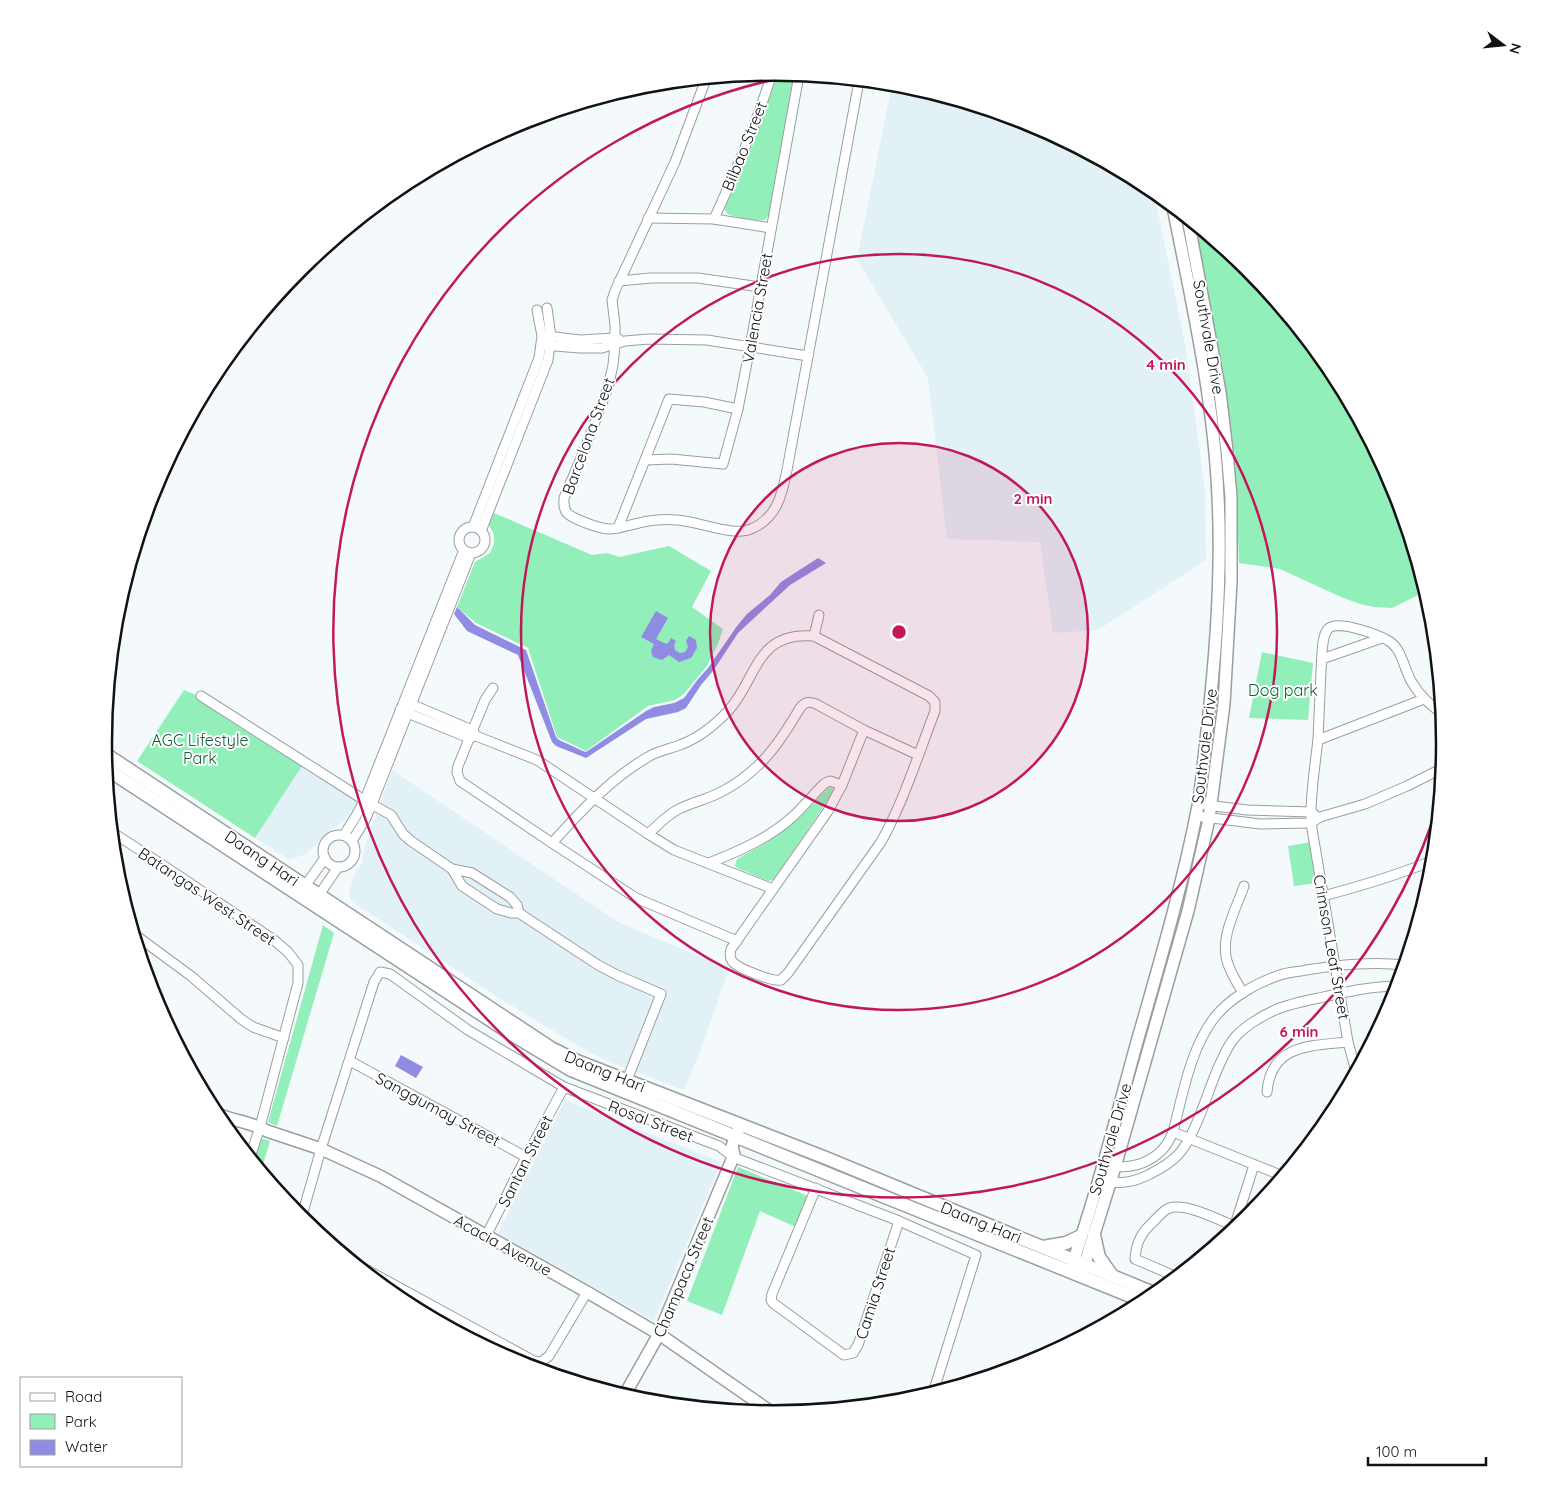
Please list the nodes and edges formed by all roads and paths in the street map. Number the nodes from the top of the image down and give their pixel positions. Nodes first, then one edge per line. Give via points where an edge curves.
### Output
1 (769, 81) edge
2 (798, 82) edge
3 (704, 86) edge
4 (858, 87) edge
5 (1175, 216) edge
6 (648, 218) junction
7 (714, 218) junction
8 (771, 228) junction
9 (1190, 229) edge
10 (619, 281) junction
11 (760, 287) junction
12 (547, 308) dead end
13 (537, 310) dead end
14 (547, 341) junction
15 (615, 342) junction
16 (750, 347) junction
17 (808, 356) junction
18 (738, 409) junction
19 (646, 460) junction
20 (618, 528) junction
21 (477, 529) junction
22 (468, 552) junction
23 (819, 615) dead end
24 (814, 636) junction
25 (1382, 638) junction
26 (1322, 659) junction
27 (493, 688) dead end
28 (201, 696) dead end
29 (1424, 699) junction
30 (407, 702) junction
31 (1435, 708) edge
32 (404, 711) junction
33 (864, 730) junction
34 (473, 735) junction
35 (1318, 740) junction
36 (918, 756) junction
37 (112, 759) edge
38 (113, 772) edge
39 (1435, 772) edge
40 (842, 785) junction
41 (594, 798) junction
42 (368, 802) junction
43 (1198, 804) junction
44 (1212, 806) junction
45 (1311, 812) junction
46 (1196, 816) junction
47 (1320, 817) junction
48 (1209, 818) junction
49 (1311, 823) junction
50 (648, 834) junction
51 (344, 835) junction
52 (118, 836) edge
53 (352, 841) junction
54 (552, 843) junction
55 (324, 858) junction
56 (709, 863) junction
57 (1426, 864) edge
58 (338, 867) junction
59 (452, 869) junction
60 (491, 885) junction
61 (1244, 886) dead end
62 (773, 889) junction
63 (302, 891) junction
64 (1324, 896) junction
65 (482, 899) junction
66 (316, 900) junction
67 (519, 913) junction
68 (142, 940) edge
69 (737, 941) junction
70 (1398, 965) edge
71 (1336, 966) junction
72 (1390, 987) edge
73 (1243, 993) junction
74 (1341, 993) junction
75 (284, 1038) junction
76 (1348, 1042) junction
77 (350, 1062) junction
78 (1354, 1063) edge
79 (627, 1080) junction
80 (564, 1087) junction
81 (1267, 1092) dead end
82 (228, 1118) edge
83 (260, 1127) junction
84 (1173, 1132) junction
85 (1190, 1138) junction
86 (739, 1142) junction
87 (320, 1149) junction
88 (252, 1151) edge
89 (526, 1157) junction
90 (1109, 1165) junction
91 (1254, 1165) junction
92 (1277, 1174) edge
93 (1104, 1181) junction
94 (816, 1188) junction
95 (304, 1209) edge
96 (1238, 1216) edge
97 (899, 1221) junction
98 (1228, 1225) edge
99 (1094, 1235) junction
100 (486, 1236) junction
101 (1081, 1236) junction
102 (1042, 1247) junction
103 (1077, 1268) junction
104 (1170, 1274) edge
105 (1113, 1276) junction
106 (387, 1280) edge
107 (1147, 1290) edge
108 (587, 1292) junction
109 (1136, 1298) edge
110 (659, 1334) junction
111 (529, 1358) edge
112 (537, 1361) edge
113 (935, 1385) edge
114 (628, 1389) edge
115 (762, 1405) edge

1 - 7 street, Bilbao Street via 750,138
2 - 8 street, Valencia Street
3 - 6 street, Barcelona Street via 675,162
4 - 17 street, Barcelona Street
5 - 43 street, Southvale Drive via 1208,394 1218,498 1214,660
6 - 7 street
6 - 10 street, Barcelona Street
7 - 8 street
8 - 11 street, Valencia Street
9 - 44 street, Southvale Drive via 1220,392 1231,497 1228,661
10 - 11 street via 698,278
10 - 15 street, Barcelona Street via 612,300
11 - 16 street, Valencia Street
12 - 14 street
13 - 14 street
14 - 15 street via 602,348
14 - 21 street
15 - 16 street via 707,340
15 - 20 street, Barcelona Street via 608,387 564,505 570,515 599,528
16 - 17 street
16 - 18 street, Valencia Street
17 - 20 street, Barcelona Street via 783,490 772,515 749,530 738,531 678,520 659,520
18 - 19 street, Valencia Street via 723,464
18 - 19 street via 669,399
19 - 20 street
21 - 22 street via 485,540 484,545
21 - 22 street via 468,527 460,535 460,546
22 - 30 street
23 - 24 street
24 - 36 street via 933,698 935,711
24 - 41 street via 800,635 772,646 731,708 716,723 695,739 650,755
25 - 26 street
25 - 26 street, Crimson Leaf Street via 1351,627 1334,626 1325,635
25 - 29 street via 1396,647 1407,674
26 - 35 street, Crimson Leaf Street
27 - 34 street via 485,700
28 - 42 street
29 - 31 street
29 - 35 street
30 - 32 street
30 - 34 street
32 - 34 street
32 - 42 street
33 - 36 street
33 - 40 street
33 - 50 street via 807,702 774,750 741,780 722,792 678,810
34 - 41 street via 537,760
34 - 54 street via 458,766 460,781
35 - 45 street, Crimson Leaf Street
36 - 69 street via 881,842 785,978 776,981 738,966 730,955
37 - 63 main road, Daang Hari
38 - 63 main road, Daang Hari
39 - 47 street via 1365,804
40 - 56 street via 825,783 779,828
40 - 62 street via 828,811
41 - 50 street
41 - 54 street
42 - 51 street
42 - 53 street via 365,820
42 - 59 street via 391,815 403,834
43 - 44 street
43 - 46 street, Southvale Drive
44 - 45 street
44 - 48 street, Southvale Drive
45 - 47 street
45 - 49 street, Crimson Leaf Street
46 - 48 street
46 - 90 street, Southvale Drive
47 - 49 street
48 - 49 street via 1260,824
48 - 90 street, Southvale Drive via 1188,911
49 - 64 street, Crimson Leaf Street
50 - 56 street via 674,850
51 - 53 street
51 - 55 street via 329,838 323,847
52 - 75 street, Batangas West Street via 288,952 298,965 298,983
53 - 58 street via 356,851 352,861
54 - 69 street via 636,898
55 - 58 street
55 - 63 street
56 - 62 street
57 - 64 street
58 - 66 street
59 - 60 street via 472,873
59 - 65 street via 462,886
60 - 65 street via 494,896
60 - 65 street via 481,884 479,887 477,894
60 - 67 street via 510,897
61 - 73 street via 1226,936 1225,949 1227,962
62 - 69 street
63 - 66 main road, Daang Hari
64 - 71 street, Crimson Leaf Street
65 - 67 street via 498,909
66 - 79 main road, Daang Hari via 552,1048
66 - 86 main road, Daang Hari via 513,1035 571,1070
67 - 79 street via 598,965 661,994
68 - 75 street via 191,976 240,1019
70 - 71 street
71 - 73 street via 1281,974
71 - 74 street, Crimson Leaf Street
72 - 74 street
73 - 84 street via 1214,1018 1203,1037 1190,1069
74 - 76 street, Crimson Leaf Street
74 - 85 street via 1276,1010 1236,1036 1224,1054
75 - 83 street
76 - 78 street, Crimson Leaf Street
76 - 81 street via 1284,1055 1275,1065
77 - 80 street, Rosal Street via 374,982 380,972 390,974 468,1030
77 - 87 street, Rosal Street
77 - 89 street, Sanggumay Street
79 - 86 main road, Daang Hari
80 - 86 street, Rosal Street via 718,1146
80 - 89 street, Santan Street
82 - 83 street, Acacia Avenue
83 - 87 street, Acacia Avenue
83 - 88 street
84 - 85 street
84 - 90 street via 1167,1144 1149,1160 1132,1166
85 - 91 street
85 - 93 street via 1174,1159 1156,1172 1125,1183
86 - 94 street, Rosal Street
86 - 102 main road, Daang Hari via 826,1158
86 - 103 main road, Daang Hari
86 - 110 street, Champaca Street
87 - 95 street, Rosal Street
87 - 100 street, Acacia Avenue via 380,1176
89 - 100 street, Santan Street
90 - 93 street, Southvale Drive
91 - 92 street
91 - 96 street
93 - 99 street, Southvale Drive
93 - 101 street, Southvale Drive
94 - 97 street, Rosal Street
94 - 97 street, Camia Street via 771,1300 844,1355 853,1353 858,1345
97 - 113 street, Rosal Street via 976,1255
98 - 104 street via 1185,1207 1167,1209 1143,1231 1136,1246 1135,1259
99 - 103 street, Southvale Drive
99 - 105 main road via 1099,1257
100 - 108 street, Acacia Avenue
101 - 102 main road
101 - 103 street, Southvale Drive
102 - 103 main road, Daang Hari
103 - 105 main road, Daang Hari
103 - 109 main road, Daang Hari
105 - 107 main road, Daang Hari
106 - 111 street
108 - 110 street, Acacia Avenue
108 - 112 street via 549,1356
110 - 114 street, Champaca Street
110 - 115 street, Acacia Avenue

